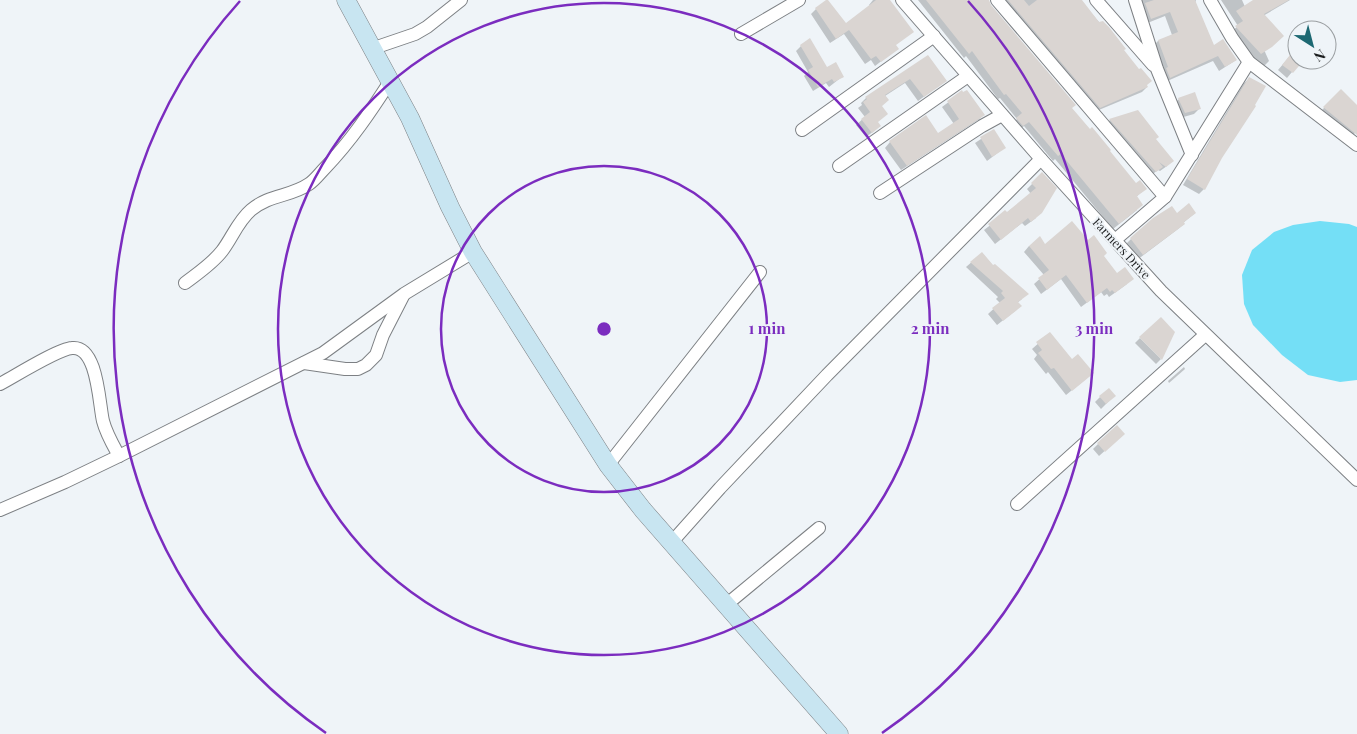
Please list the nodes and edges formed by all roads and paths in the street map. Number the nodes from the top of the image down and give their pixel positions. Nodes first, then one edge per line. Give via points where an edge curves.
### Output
1 (346, 0) edge
2 (461, 0) edge
3 (799, 0) edge
4 (902, 0) edge
5 (997, 0) edge
6 (1096, 0) edge
7 (1135, 0) edge
8 (1210, 0) edge
9 (741, 34) dead end
10 (934, 36) junction
11 (374, 48) junction
12 (1249, 62) junction
13 (1156, 69) junction
14 (968, 76) junction
15 (390, 80) junction
16 (1002, 115) junction
17 (802, 130) dead end
18 (1357, 145) edge
19 (1192, 154) junction
20 (1041, 159) junction
21 (839, 166) dead end
22 (880, 193) dead end
23 (1165, 197) junction
24 (1115, 240) junction
25 (473, 252) junction
26 (760, 272) dead end
27 (185, 283) dead end
28 (404, 294) junction
29 (1205, 335) junction
30 (303, 363) junction
31 (0, 384) edge
32 (119, 456) junction
33 (608, 464) junction
34 (1357, 480) edge
35 (1017, 504) dead end
36 (0, 510) edge
37 (819, 528) dead end
38 (672, 543) junction
39 (726, 605) junction
40 (839, 734) edge

1 - 11 street
2 - 11 street via 415,34
3 - 9 street
4 - 10 street, Farmers Drive
5 - 23 street
6 - 13 street
7 - 13 street
8 - 12 street
10 - 14 street, Farmers Drive
10 - 17 street
11 - 15 street
12 - 18 street
12 - 19 street
13 - 19 street
14 - 16 street, Farmers Drive
14 - 21 street
15 - 25 street
15 - 27 street via 360,128 311,183 274,197 248,212 222,251
16 - 20 street, Farmers Drive
16 - 22 street
19 - 23 street
20 - 24 street, Farmers Drive
20 - 38 street via 821,382
23 - 24 street
24 - 29 street, Farmers Drive
25 - 28 street
25 - 33 street
26 - 33 street
28 - 30 street via 342,340
28 - 30 street via 376,355 366,365 358,369
29 - 34 street, Farmers Drive
29 - 35 street
30 - 32 street
31 - 32 street via 58,353 79,348 95,374 103,420
32 - 36 street
33 - 38 street
37 - 39 street
38 - 39 street
39 - 40 street

